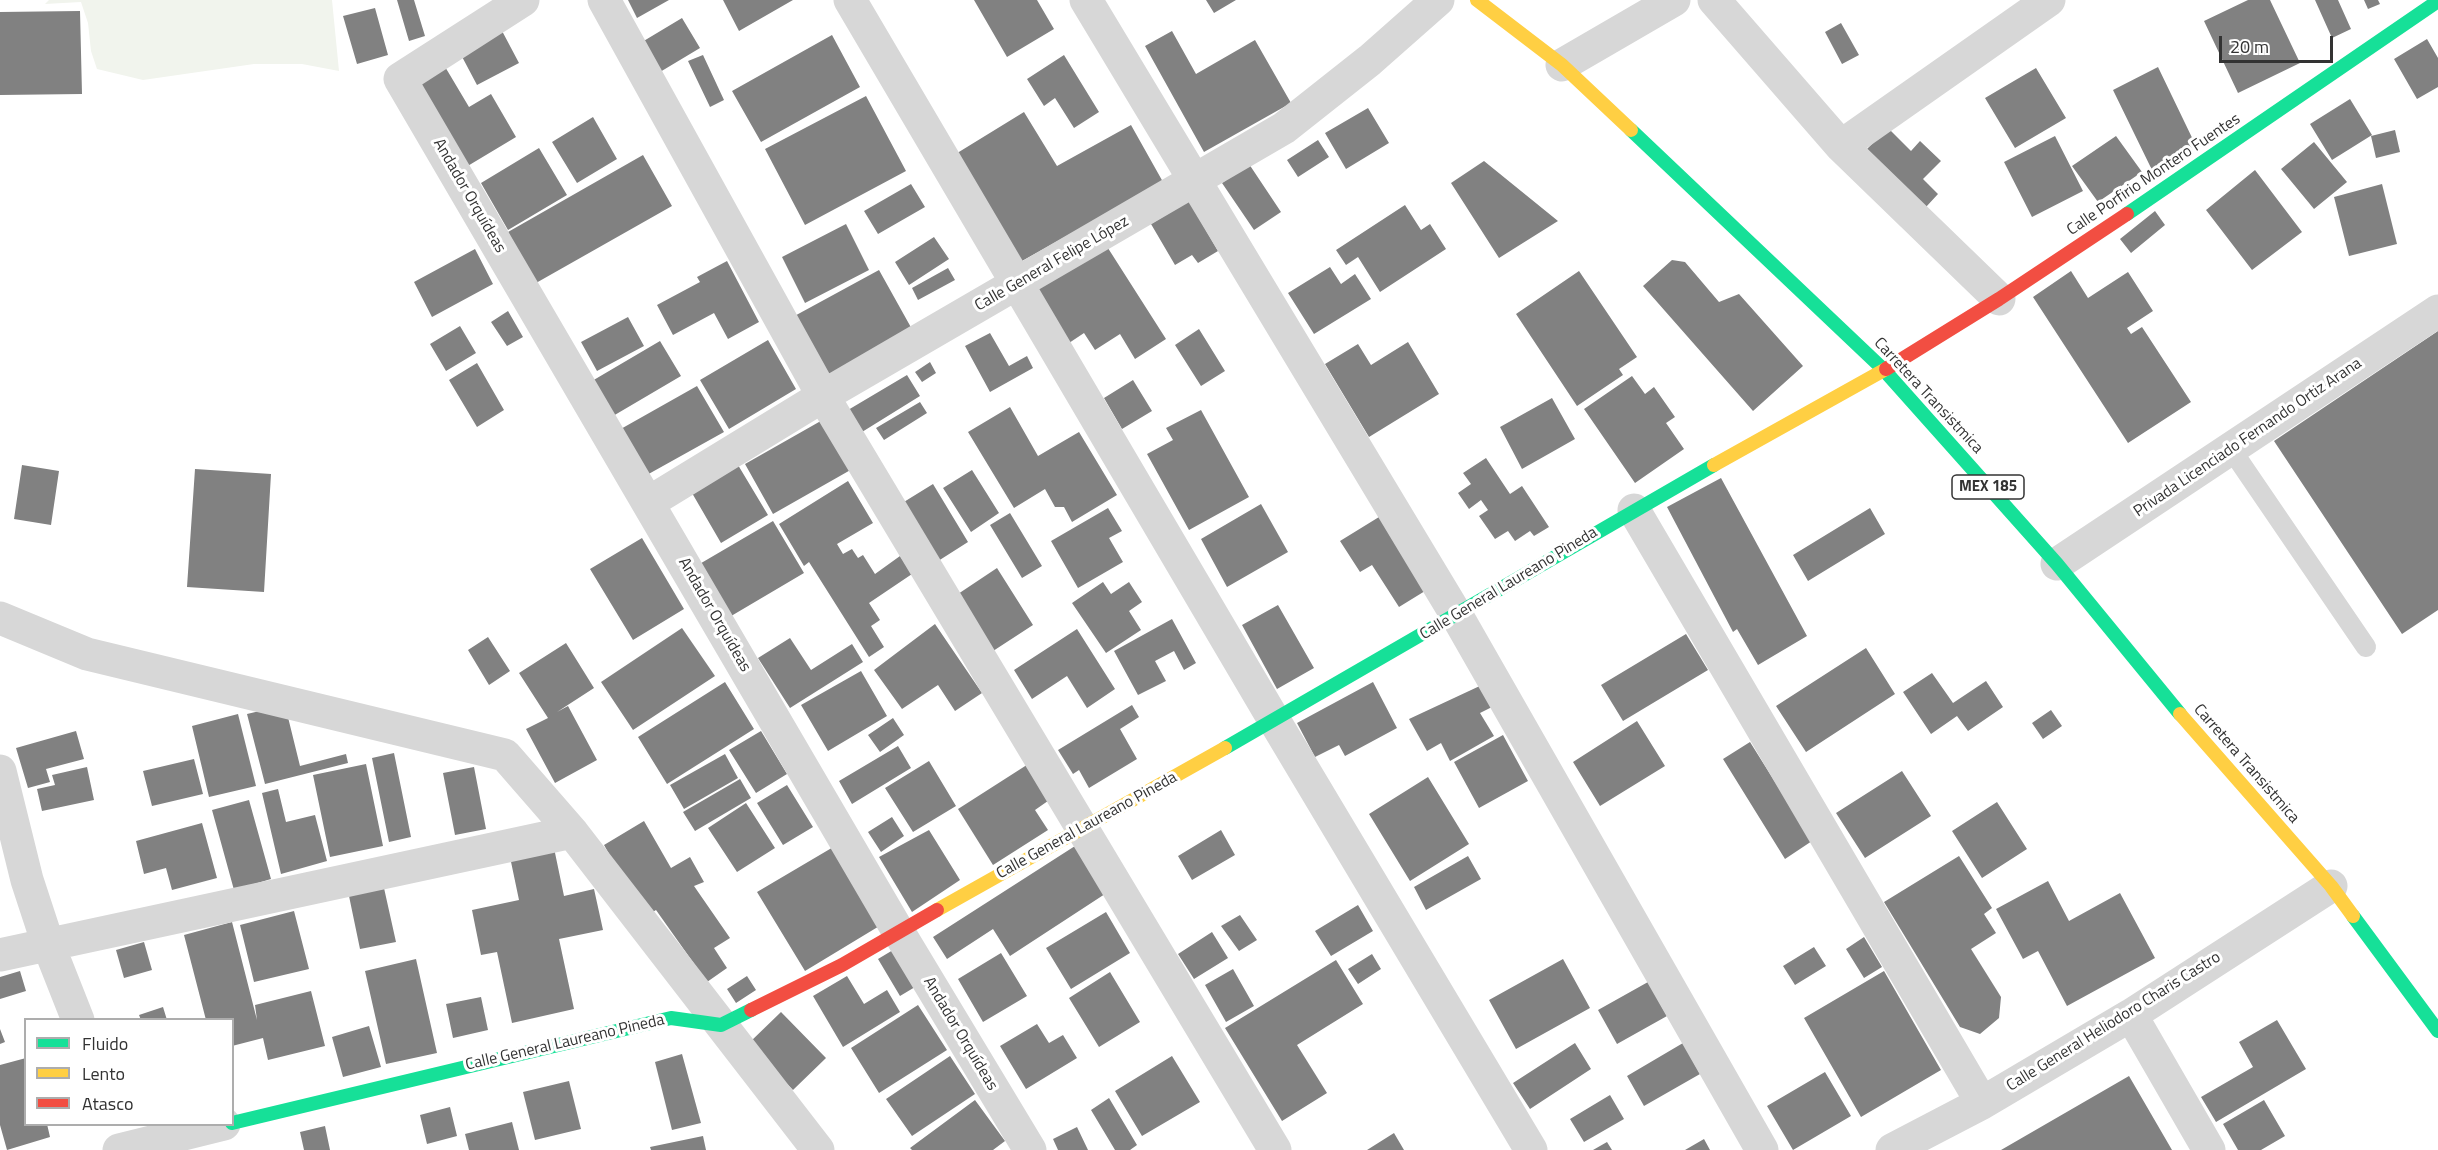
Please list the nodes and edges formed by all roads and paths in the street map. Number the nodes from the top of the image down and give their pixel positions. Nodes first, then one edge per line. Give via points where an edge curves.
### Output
1 (523, 0) edge
2 (604, 0) edge
3 (850, 0) edge
4 (1086, 0) edge
5 (1438, 0) edge
6 (1477, 0) edge
7 (1674, 0) edge
8 (1714, 0) edge
9 (2049, 0) edge
10 (2438, 1) edge
11 (1562, 65) junction
12 (1841, 146) junction
13 (1195, 181) junction
14 (1016, 284) junction
15 (1999, 299) junction
16 (2438, 311) edge
17 (1884, 369) junction
18 (824, 396) junction
19 (2231, 449) junction
20 (648, 503) junction
21 (1634, 510) junction
22 (2057, 564) junction
23 (1457, 616) junction
24 (0, 618) edge
25 (2366, 647) dead end
26 (1274, 720) junction
27 (0, 771) edge
28 (1084, 829) junction
29 (572, 832) junction
30 (2331, 886) junction
31 (898, 931) junction
32 (48, 944) junction
33 (0, 955) edge
34 (2131, 1015) junction
35 (77, 1018) edge
36 (721, 1025) junction
37 (2438, 1031) edge
38 (1982, 1103) junction
39 (234, 1123) edge
40 (218, 1126) edge
41 (124, 1143) edge
42 (818, 1150) edge
43 (1030, 1150) edge
44 (1275, 1150) edge
45 (1531, 1150) edge
46 (1762, 1150) edge
47 (1892, 1150) edge
48 (2210, 1150) edge

1 - 20 street, Andador Orquídeas via 400,79
2 - 18 street
3 - 14 street
4 - 13 street
5 - 13 street, Calle General Felipe López via 1284,128
6 - 11 street, Carretera Transistmica / MEX 185
7 - 11 street
8 - 12 street
9 - 12 street
10 - 15 street, Calle Porfirio Montero Fuentes
11 - 17 street, Carretera Transistmica / MEX 185
12 - 15 street
13 - 14 street, Calle General Felipe López
13 - 23 street
14 - 18 street, Calle General Felipe López
14 - 26 street
15 - 17 street, Calle Porfirio Montero Fuentes
16 - 19 street, Privada Licenciado Fernando Ortiz Arana
17 - 21 street, Calle General Laureano Pineda
17 - 22 street, Carretera Transistmica / MEX 185
18 - 20 street, Calle General Felipe López
18 - 28 street
19 - 22 street, Privada Licenciado Fernando Ortiz Arana
19 - 25 lane
20 - 31 street, Andador Orquídeas
21 - 23 street, Calle General Laureano Pineda
21 - 38 street
22 - 30 street, Carretera Transistmica / MEX 185 via 2158,689
23 - 26 street, Calle General Laureano Pineda
23 - 46 street
24 - 29 street via 87,654 505,755
26 - 28 street, Calle General Laureano Pineda
26 - 45 street
27 - 32 street via 27,880
28 - 31 street, Calle General Laureano Pineda
28 - 44 street
29 - 32 street
29 - 36 street
30 - 34 street, Calle General Heliodoro Charis Castro
30 - 37 street, Carretera Transistmica / MEX 185
31 - 36 street, Calle General Laureano Pineda via 842,965
31 - 43 street, Andador Orquídeas
32 - 33 street
32 - 35 street
34 - 38 street, Calle General Heliodoro Charis Castro
34 - 48 street
36 - 39 street, Calle General Laureano Pineda via 672,1018
36 - 42 street
38 - 47 street, Calle General Heliodoro Charis Castro
40 - 41 street

